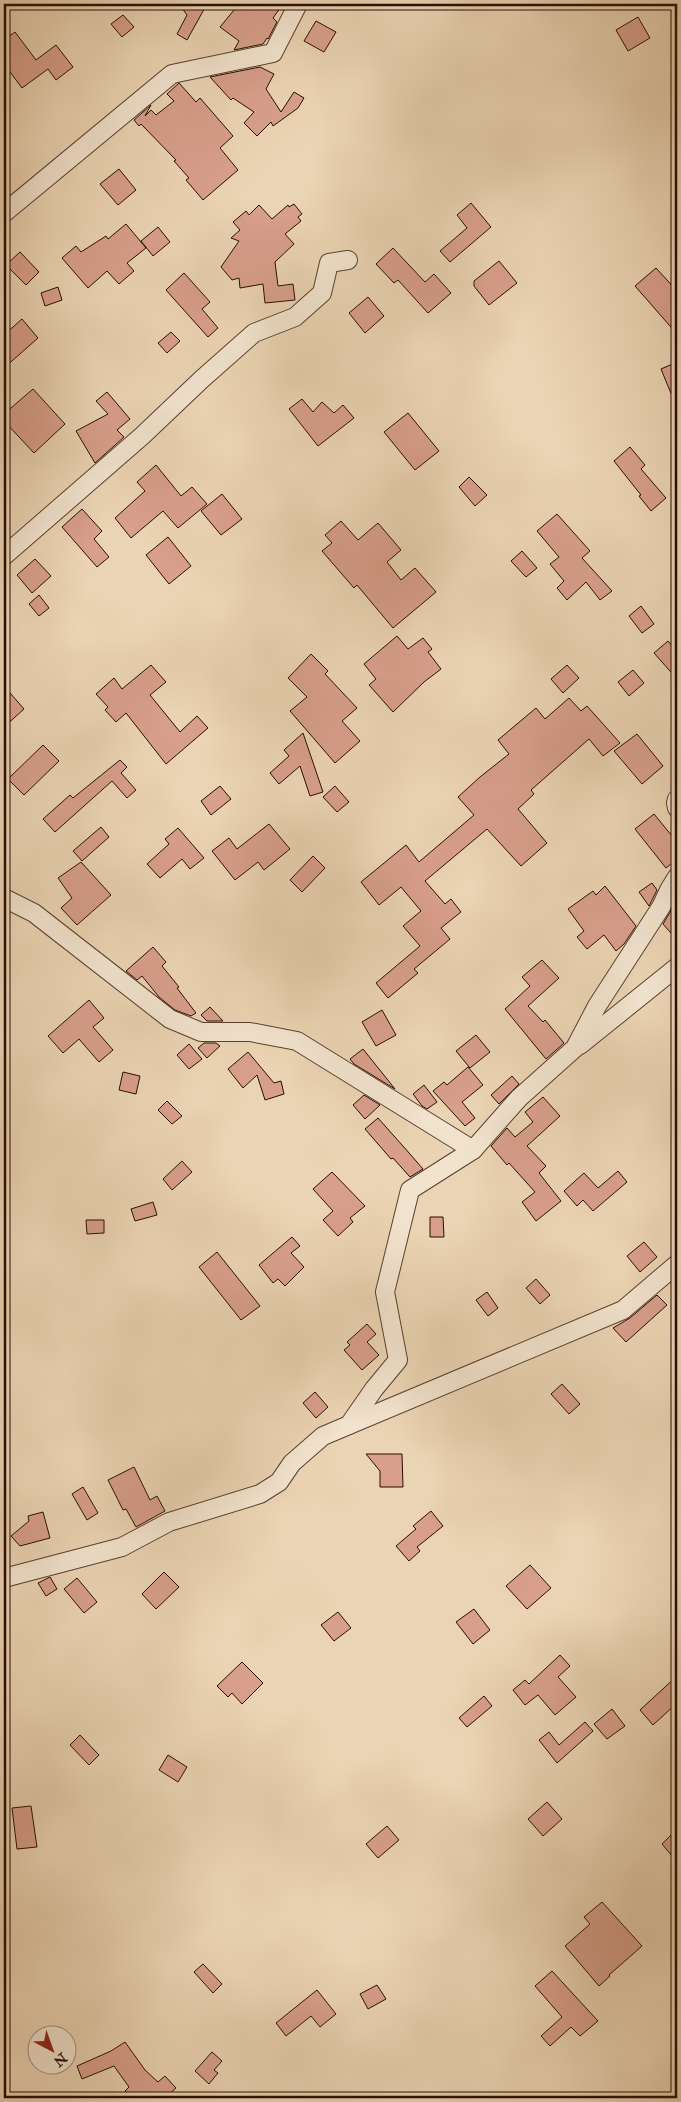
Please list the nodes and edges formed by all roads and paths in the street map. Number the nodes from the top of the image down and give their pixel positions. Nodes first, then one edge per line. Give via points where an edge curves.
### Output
1 (298, 4) edge
2 (4, 213) edge
3 (348, 260) dead end
4 (4, 556) edge
5 (677, 799) edge
6 (677, 808) edge
7 (677, 877) edge
8 (4, 898) edge
9 (677, 967) edge
10 (575, 1048) junction
11 (473, 1150) junction
12 (677, 1264) edge
13 (349, 1425) junction
14 (4, 1578) edge

1 - 2 street via 273,53 172,74
3 - 4 street via 328,263 322,293 295,317 254,333
5 - 6 street
7 - 10 street via 597,1006
8 - 11 street via 34,913 170,1020 201,1032 250,1032 297,1041
9 - 10 street
10 - 11 street via 519,1098
11 - 13 street via 410,1190 385,1292 398,1360
12 - 13 street via 623,1310
13 - 14 street via 323,1436 292,1463 279,1482 260,1494 169,1522 122,1547

